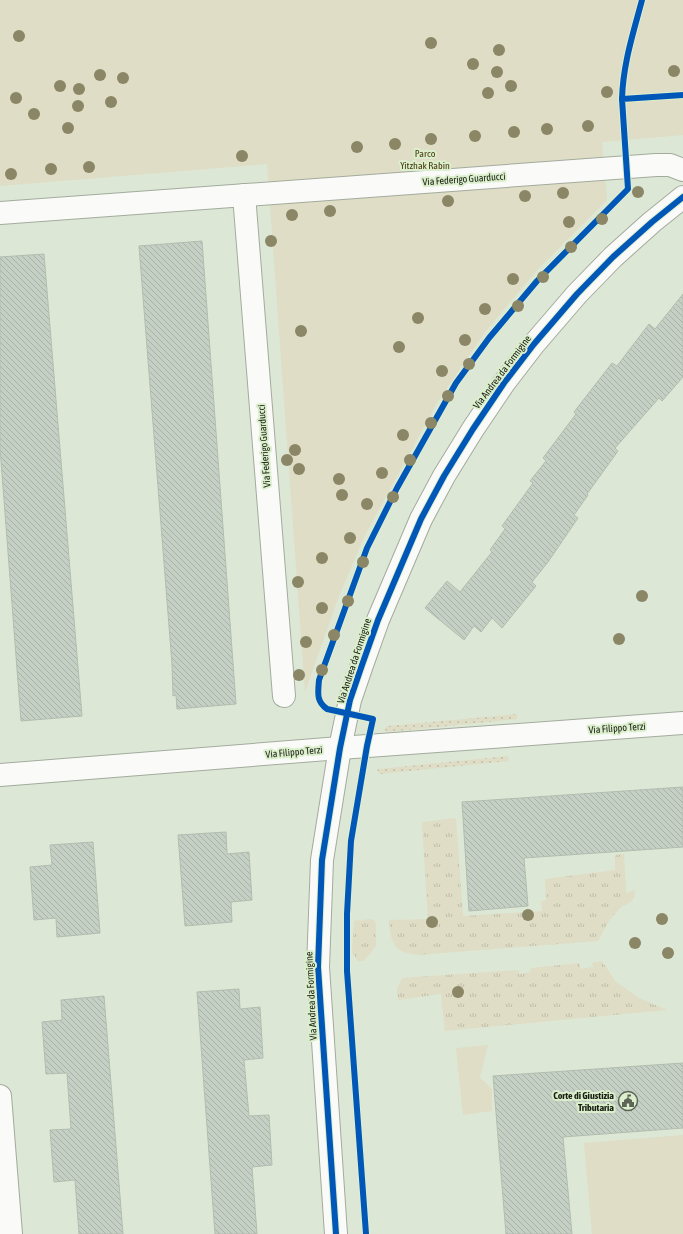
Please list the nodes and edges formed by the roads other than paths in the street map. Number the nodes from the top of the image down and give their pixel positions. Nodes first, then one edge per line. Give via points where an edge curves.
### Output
1 (683, 170) edge
2 (244, 195) junction
3 (683, 197) edge
4 (0, 213) edge
5 (284, 696) dead end
6 (683, 723) edge
7 (340, 748) junction
8 (0, 775) edge
9 (0, 1096) edge
10 (11, 1234) edge
11 (336, 1234) edge

1 - 2 street, Via Federigo Guarducci via 670,165 656,165
2 - 4 street, Via Federigo Guarducci
2 - 5 street, Via Federigo Guarducci
3 - 7 street, Via Andrea da Formigine via 613,257 577,294 504,383 469,435 421,520 378,620 350,700
6 - 7 street, Via Filippo Terzi
7 - 8 street, Via Filippo Terzi
7 - 11 street, Via Andrea da Formigine via 322,860 318,967
9 - 10 street

